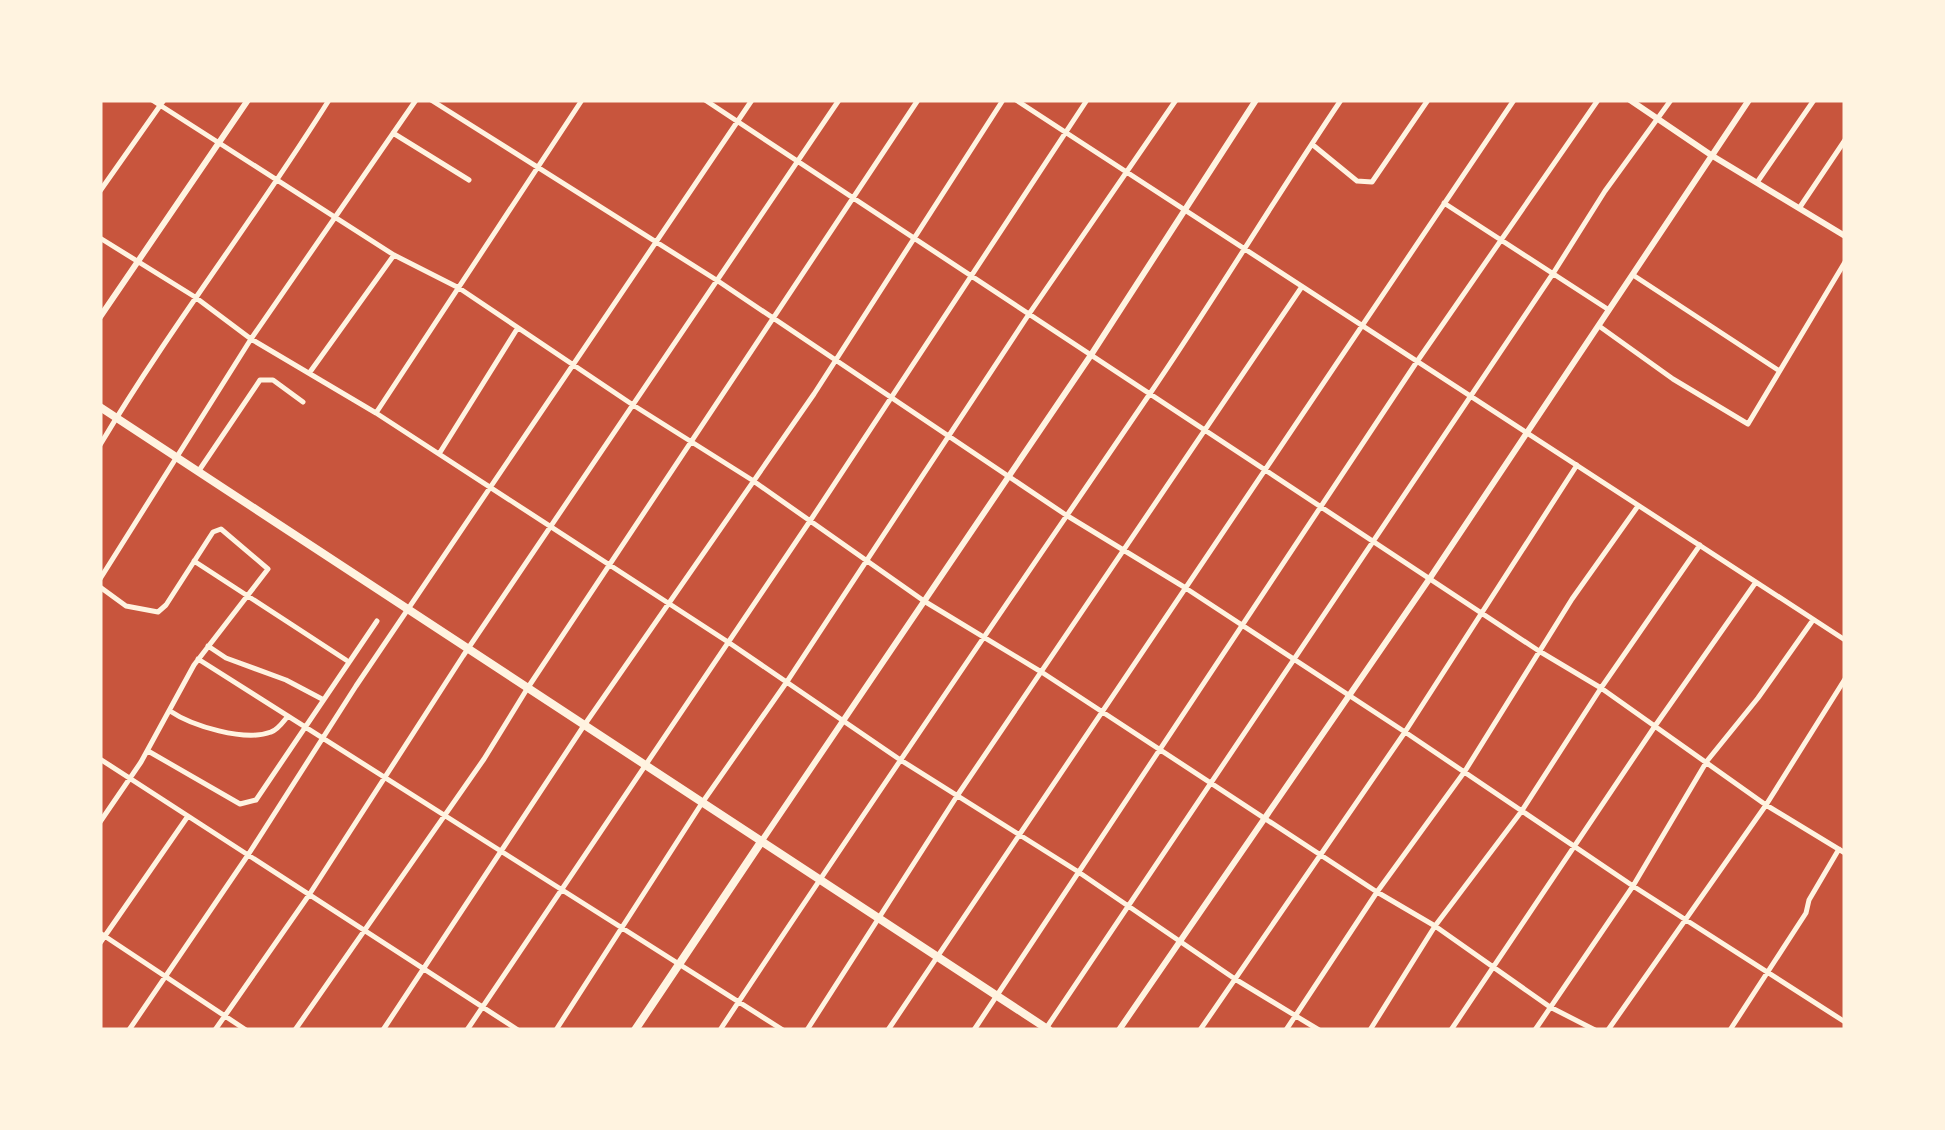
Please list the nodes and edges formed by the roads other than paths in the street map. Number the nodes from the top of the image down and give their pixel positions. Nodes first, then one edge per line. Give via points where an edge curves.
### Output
1 (152, 100) edge
2 (248, 100) edge
3 (330, 100) edge
4 (416, 100) edge
5 (431, 100) edge
6 (582, 100) edge
7 (705, 100) edge
8 (752, 100) edge
9 (839, 100) edge
10 (918, 100) edge
11 (1004, 100) edge
12 (1016, 100) edge
13 (1087, 100) edge
14 (1176, 100) edge
15 (1256, 100) edge
16 (1341, 100) edge
17 (1428, 100) edge
18 (1514, 100) edge
19 (1598, 100) edge
20 (1630, 100) edge
21 (1670, 100) edge
22 (1748, 100) edge
23 (1814, 100) edge
24 (162, 103) edge
25 (1658, 119) junction
26 (738, 122) junction
27 (1066, 131) junction
28 (393, 132) junction
29 (1845, 140) edge
30 (218, 142) junction
31 (1313, 145) junction
32 (1711, 155) junction
33 (798, 160) junction
34 (537, 164) junction
35 (1126, 172) junction
36 (470, 180) dead end
37 (278, 181) junction
38 (1758, 182) junction
39 (100, 191) edge
40 (852, 196) junction
41 (1444, 203) junction
42 (1800, 206) junction
43 (1185, 210) junction
44 (335, 215) junction
45 (1845, 236) edge
46 (100, 238) edge
47 (912, 238) junction
48 (1502, 241) junction
49 (658, 243) junction
50 (1244, 249) junction
51 (394, 255) junction
52 (1845, 262) edge
53 (136, 264) junction
54 (1554, 272) junction
55 (1633, 275) junction
56 (972, 278) junction
57 (718, 281) junction
58 (458, 288) junction
59 (1301, 288) junction
60 (194, 297) junction
61 (1609, 310) junction
62 (1029, 314) junction
63 (100, 318) edge
64 (774, 318) junction
65 (1360, 326) junction
66 (1599, 326) junction
67 (517, 329) junction
68 (251, 339) junction
69 (1091, 355) junction
70 (836, 361) junction
71 (1416, 362) junction
72 (574, 366) junction
73 (1778, 370) junction
74 (310, 372) junction
75 (1149, 395) junction
76 (890, 397) junction
77 (1470, 397) junction
78 (303, 402) dead end
79 (633, 405) junction
80 (100, 407) edge
81 (376, 412) junction
82 (116, 418) junction
83 (1205, 430) junction
84 (1528, 433) junction
85 (949, 437) junction
86 (693, 442) junction
87 (100, 445) edge
88 (439, 454) junction
89 (176, 458) junction
90 (1577, 465) junction
91 (1264, 469) junction
92 (198, 472) junction
93 (1008, 475) junction
94 (752, 480) junction
95 (490, 488) junction
96 (1321, 505) junction
97 (1639, 505) junction
98 (1066, 514) junction
99 (810, 521) junction
100 (551, 530) junction
101 (1374, 541) junction
102 (1700, 545) junction
103 (1126, 551) junction
104 (868, 560) junction
105 (194, 561) junction
106 (610, 566) junction
107 (1430, 578) junction
108 (1756, 582) junction
109 (100, 583) edge
110 (1184, 587) junction
111 (246, 596) junction
112 (924, 600) junction
113 (668, 604) junction
114 (408, 610) junction
115 (1480, 612) junction
116 (1813, 620) junction
117 (377, 621) dead end
118 (1240, 626) junction
119 (986, 637) junction
120 (1845, 640) edge
121 (728, 642) junction
122 (208, 646) junction
123 (468, 650) junction
124 (1539, 651) junction
125 (198, 659) junction
126 (347, 661) junction
127 (1293, 661) junction
128 (1043, 672) junction
129 (1845, 679) edge
130 (786, 683) junction
131 (1601, 688) junction
132 (526, 689) junction
133 (1348, 697) junction
134 (323, 699) junction
135 (1101, 711) junction
136 (170, 712) junction
137 (288, 716) junction
138 (842, 720) junction
139 (304, 726) junction
140 (1655, 726) junction
141 (584, 728) junction
142 (1406, 732) junction
143 (324, 739) junction
144 (1159, 748) junction
145 (148, 751) junction
146 (100, 759) edge
147 (899, 759) junction
148 (1707, 761) junction
149 (644, 767) junction
150 (1465, 772) junction
151 (129, 778) junction
152 (386, 778) junction
153 (1211, 783) junction
154 (958, 796) junction
155 (702, 803) junction
156 (1766, 805) junction
157 (1521, 812) junction
158 (444, 815) junction
159 (188, 816) junction
160 (1267, 817) junction
161 (100, 822) edge
162 (1020, 834) junction
163 (760, 842) junction
164 (1577, 846) junction
165 (501, 851) junction
166 (1842, 851) edge
167 (1323, 854) junction
168 (248, 855) junction
169 (1076, 871) junction
170 (820, 881) junction
171 (1633, 886) junction
172 (564, 891) junction
173 (1377, 892) junction
174 (309, 895) junction
175 (1128, 906) junction
176 (880, 919) junction
177 (1687, 920) junction
178 (1435, 926) junction
179 (622, 928) junction
180 (365, 931) junction
181 (102, 934) edge
182 (1181, 942) junction
183 (100, 943) edge
184 (936, 956) junction
185 (679, 964) junction
186 (1494, 967) junction
187 (425, 970) junction
188 (1768, 973) junction
189 (164, 976) junction
190 (1235, 980) junction
191 (997, 996) junction
192 (739, 1002) junction
193 (1550, 1006) junction
194 (483, 1007) junction
195 (1296, 1015) junction
196 (224, 1017) junction
197 (1845, 1022) edge
198 (129, 1030) edge
199 (215, 1030) edge
200 (246, 1030) edge
201 (295, 1030) edge
202 (383, 1030) edge
203 (468, 1030) edge
204 (518, 1030) edge
205 (556, 1030) edge
206 (635, 1030) edge
207 (720, 1030) edge
208 (783, 1030) edge
209 (807, 1030) edge
210 (888, 1030) edge
211 (974, 1030) edge
212 (1047, 1030) edge
213 (1119, 1030) edge
214 (1200, 1030) edge
215 (1286, 1030) edge
216 (1318, 1030) edge
217 (1370, 1030) edge
218 (1452, 1030) edge
219 (1535, 1030) edge
220 (1595, 1030) edge
221 (1608, 1030) edge
222 (1730, 1030) edge

1 - 24 street
2 - 30 street
3 - 37 street
4 - 28 street
5 - 34 street
6 - 34 street
7 - 26 street
8 - 26 street
9 - 33 street
10 - 40 street
11 - 47 street
12 - 27 street
13 - 27 street
14 - 35 street
15 - 43 street
16 - 31 street
17 - 31 street via 1372,182 1356,180
18 - 41 street
19 - 48 street
20 - 25 street
21 - 25 street
22 - 32 street
23 - 38 street
24 - 30 street
24 - 39 street
25 - 32 street
25 - 54 street
26 - 33 street
26 - 49 street
27 - 35 street
27 - 56 street
28 - 36 street
28 - 44 street
29 - 42 street
30 - 37 street
30 - 53 street
31 - 50 street
32 - 38 street
32 - 55 street
33 - 40 street
33 - 57 street
34 - 49 street
34 - 58 street
35 - 43 street
35 - 62 street
37 - 44 street
37 - 60 street
38 - 42 street
40 - 47 street
40 - 64 street
41 - 48 street
41 - 65 street
42 - 45 street
43 - 50 street
43 - 69 street
44 - 51 street
44 - 68 street
46 - 53 street
47 - 56 street
47 - 70 street
48 - 54 street
48 - 71 street
49 - 57 street
49 - 72 street
50 - 59 street
50 - 75 street
51 - 58 street
51 - 74 street
52 - 73 street
53 - 60 street
53 - 63 street
54 - 61 street
54 - 77 street
55 - 61 street
55 - 73 street
56 - 62 street
56 - 76 street
57 - 64 street
57 - 79 street
58 - 67 street
58 - 81 street
59 - 65 street
59 - 83 street
60 - 68 street
60 - 82 street
61 - 66 street
62 - 69 street
62 - 85 street
64 - 70 street
64 - 86 street
65 - 71 street
65 - 91 street
66 - 73 street via 1748,424
66 - 84 street
67 - 72 street
67 - 88 street
68 - 74 street
68 - 89 street
69 - 75 street
69 - 93 street
70 - 76 street
70 - 94 street
71 - 77 street
71 - 96 street
72 - 79 street
72 - 95 street
74 - 81 street
75 - 83 street
75 - 98 street
76 - 85 street
76 - 99 street
77 - 84 street
77 - 101 street
78 - 92 street via 273,380 260,380
79 - 86 street
79 - 100 street
80 - 82 main road
81 - 88 street
82 - 87 street
82 - 89 main road
83 - 91 street
83 - 103 street
84 - 90 street
84 - 107 street
85 - 93 street
85 - 104 street
86 - 94 street
86 - 106 street
88 - 95 street
89 - 92 main road
89 - 109 street
90 - 97 street
90 - 115 street
91 - 96 street
91 - 110 street
92 - 114 main road
93 - 98 street
93 - 112 street
94 - 99 street
94 - 113 street
95 - 100 street
95 - 114 street
96 - 101 street
96 - 118 street
97 - 102 street
97 - 124 street
98 - 103 street
98 - 119 street
99 - 104 street
99 - 121 street
100 - 106 street
100 - 123 street
101 - 107 street
101 - 127 street
102 - 108 street
102 - 131 street
103 - 110 street
103 - 128 street
104 - 112 street
104 - 130 street
105 - 109 street via 158,612 126,606
105 - 111 street
105 - 111 street via 221,529 268,569
106 - 113 street
106 - 132 street
107 - 115 street
107 - 133 street
108 - 116 street
108 - 140 street
110 - 118 street
110 - 135 street
111 - 122 street
111 - 126 street
112 - 119 street
112 - 138 street
113 - 121 street
113 - 141 street
114 - 123 main road
114 - 143 street
115 - 124 street
115 - 142 street
116 - 120 street
116 - 148 street
117 - 126 street
118 - 127 street
118 - 144 street
119 - 128 street
119 - 147 street
121 - 130 street
121 - 149 street
122 - 125 street
122 - 134 street
123 - 132 main road
123 - 152 street
124 - 131 street
124 - 150 street
125 - 136 street
125 - 137 street
126 - 134 street
127 - 133 street
127 - 153 street
128 - 135 street
128 - 154 street
129 - 156 street
130 - 138 street
130 - 155 street
131 - 140 street
131 - 157 street
132 - 141 main road
132 - 158 street
133 - 142 street
133 - 160 street
134 - 139 street
135 - 144 street
135 - 162 street
136 - 137 street via 242,734 268,734
136 - 145 street
137 - 139 street
138 - 147 street
138 - 163 street
139 - 143 street
139 - 145 street via 248,804
140 - 148 street
140 - 164 street
141 - 149 main road
141 - 165 street
142 - 150 street
142 - 167 street
143 - 152 street
143 - 168 street
144 - 153 street
144 - 169 street
145 - 151 street
146 - 151 street
147 - 154 street
147 - 170 street
148 - 156 street
148 - 171 street
149 - 155 main road
149 - 172 street
150 - 157 street
150 - 173 street
151 - 159 street
151 - 161 street
152 - 158 street
152 - 174 street
153 - 160 street
153 - 175 street
154 - 162 street
154 - 176 street
155 - 163 main road
155 - 179 street
156 - 166 street
156 - 177 street
157 - 164 street
157 - 178 street
158 - 165 street
158 - 180 street
159 - 168 street
159 - 181 street
160 - 167 street
160 - 182 street
162 - 169 street
162 - 184 street
163 - 170 main road
163 - 185 main road
164 - 171 street
164 - 186 street
165 - 172 street
165 - 187 street
166 - 188 street
167 - 173 street
167 - 190 street
168 - 174 street
168 - 189 street
169 - 175 street
169 - 191 street
170 - 176 main road
170 - 192 street
171 - 177 street
171 - 193 street
172 - 179 street
172 - 194 street
173 - 178 street
173 - 195 street
174 - 180 street
174 - 196 street
175 - 182 street
175 - 212 street
176 - 184 main road
176 - 209 street
177 - 188 street
177 - 221 street
178 - 186 street
178 - 217 street
179 - 185 street
179 - 205 street
180 - 187 street
180 - 201 street
181 - 183 street
181 - 189 street
182 - 190 street
182 - 213 street
184 - 191 main road
184 - 210 street
185 - 192 street
185 - 206 main road
186 - 193 street
186 - 218 street
187 - 194 street
187 - 202 street
188 - 197 street
188 - 222 street
189 - 196 street
189 - 198 street
190 - 195 street
190 - 214 street
191 - 211 street
191 - 212 main road
192 - 207 street
192 - 208 street
193 - 219 street
193 - 220 street
194 - 203 street
194 - 204 street
195 - 215 street
195 - 216 street
196 - 199 street
196 - 200 street

